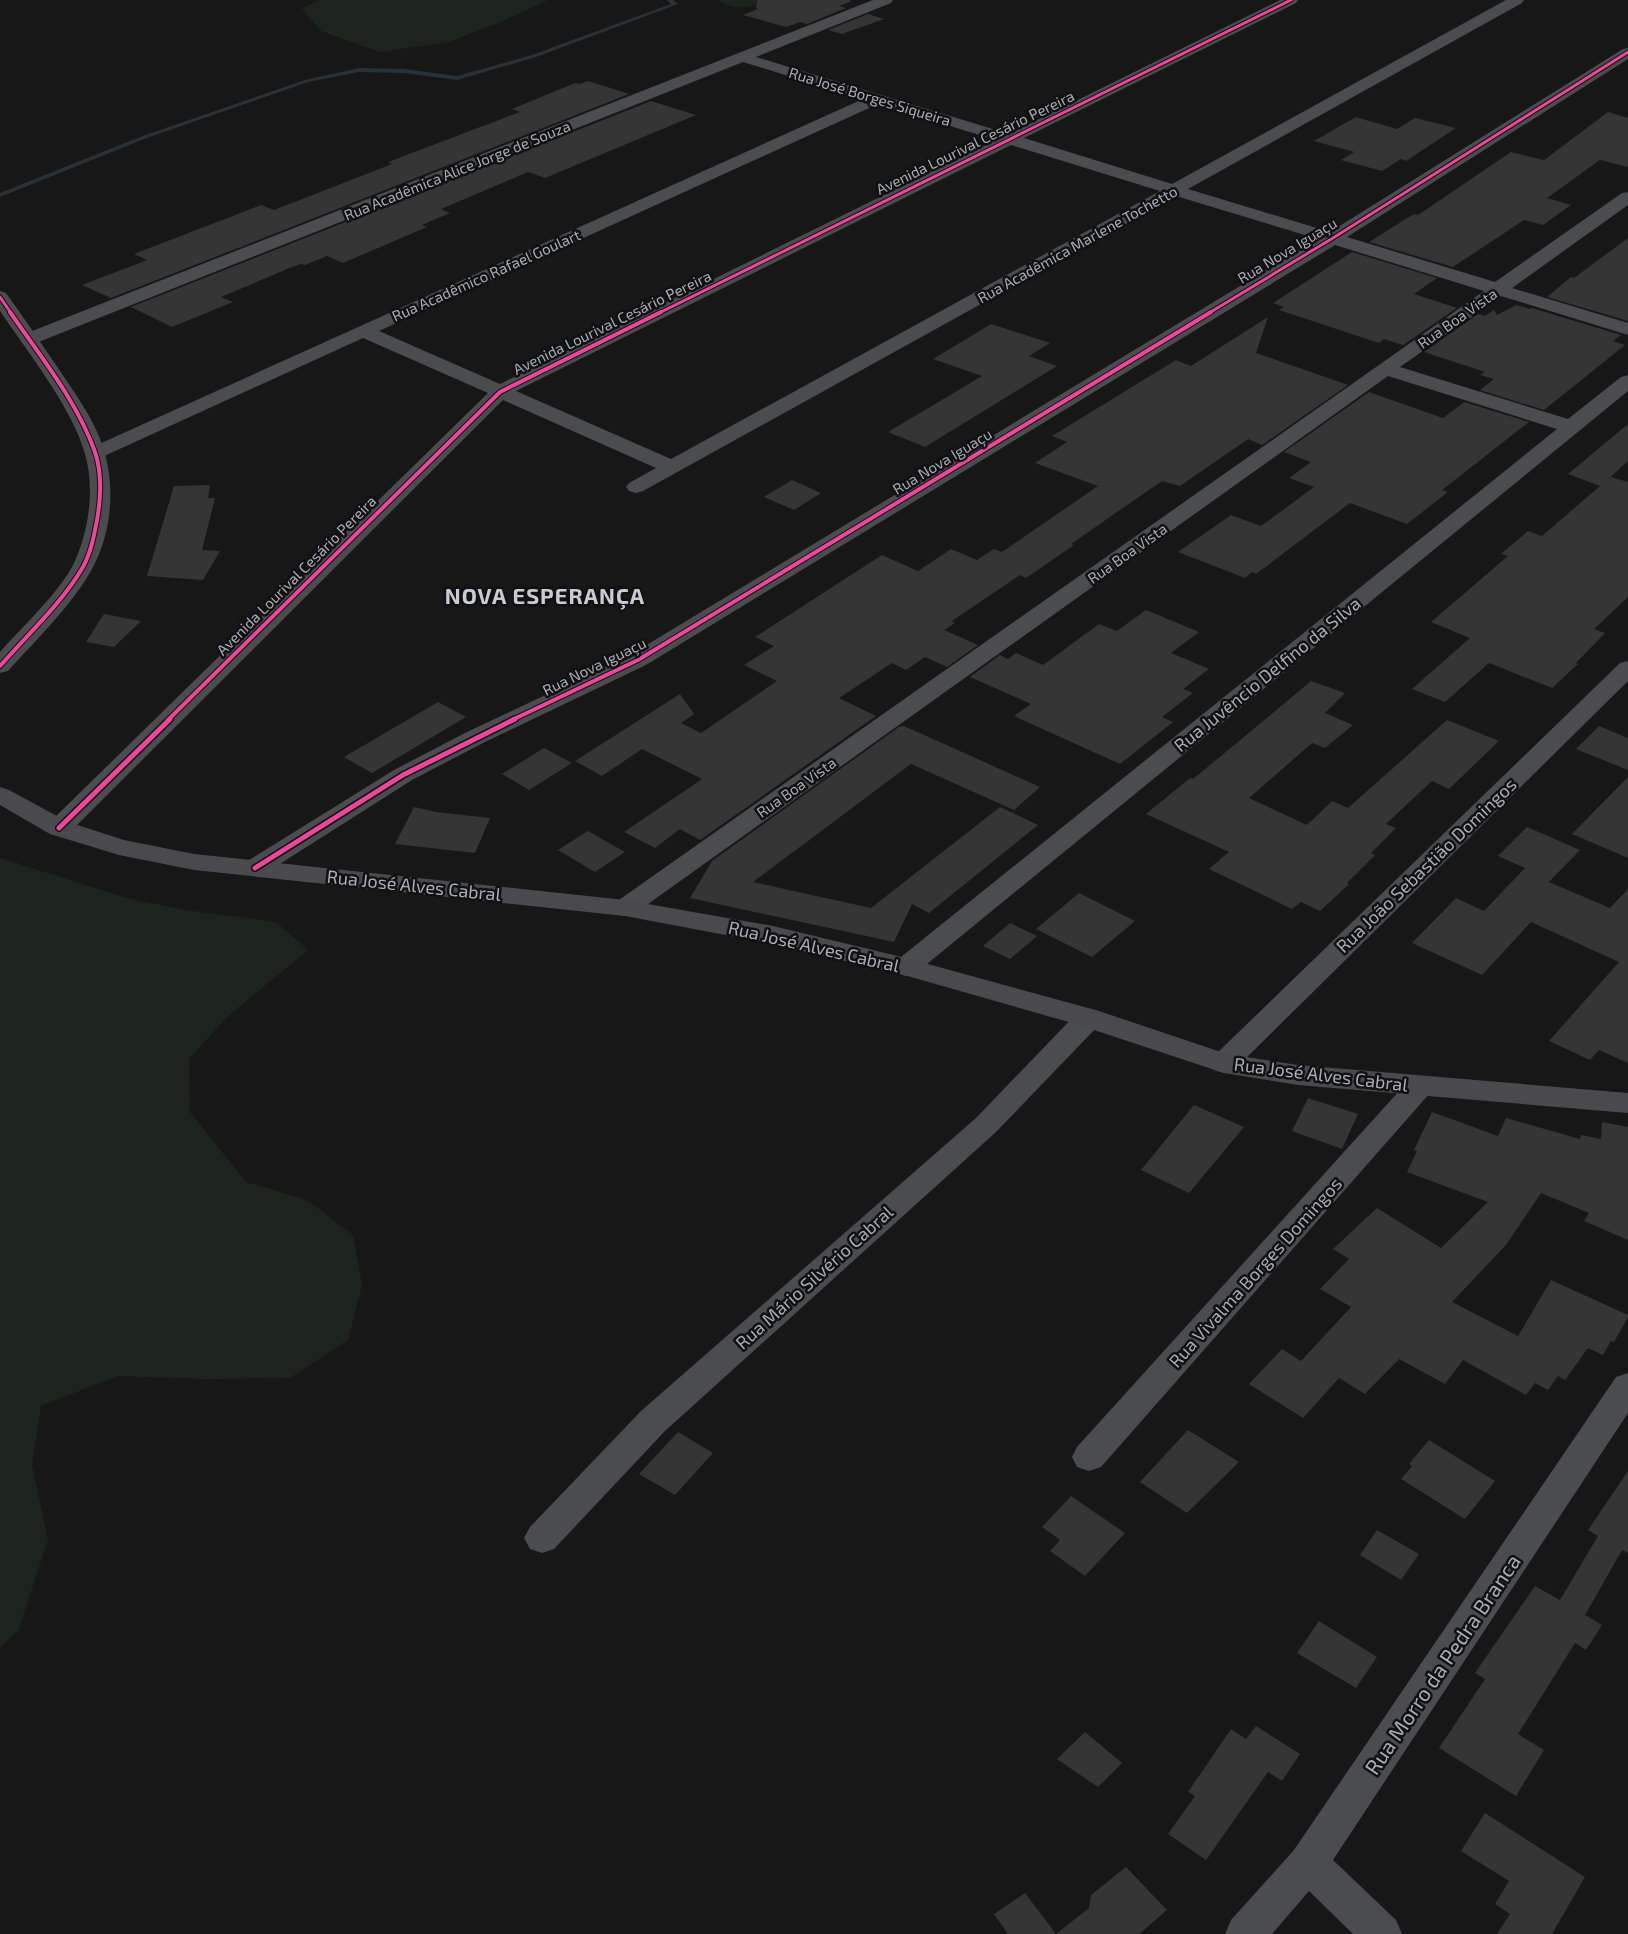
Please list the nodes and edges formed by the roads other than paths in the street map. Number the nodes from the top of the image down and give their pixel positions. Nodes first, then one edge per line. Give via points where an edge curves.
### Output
1 (886, 0) edge
2 (1291, 0) edge
3 (1518, 0) edge
4 (1628, 52) edge
5 (742, 57) junction
6 (878, 98) junction
7 (1010, 139) junction
8 (1175, 190) junction
9 (1628, 197) edge
10 (1332, 238) junction
11 (1499, 289) junction
12 (0, 297) edge
13 (1628, 329) edge
14 (362, 331) junction
15 (29, 339) junction
16 (1386, 369) junction
17 (1628, 381) edge
18 (500, 392) junction
19 (1572, 427) junction
20 (95, 453) junction
21 (672, 467) junction
22 (636, 487) dead end
23 (0, 666) edge
24 (1628, 668) edge
25 (0, 795) edge
26 (59, 828) junction
27 (255, 868) junction
28 (625, 908) junction
29 (906, 967) junction
30 (1089, 1018) junction
31 (1224, 1063) junction
32 (1420, 1086) junction
33 (1628, 1103) edge
34 (1628, 1386) edge
35 (1089, 1457) dead end
36 (542, 1538) dead end
37 (1308, 1863) junction
38 (1245, 1934) edge
39 (1382, 1934) edge

1 - 5 street, Rua Acadêmica Alice Jorge de Souza
2 - 7 street, Avenida Lourival Cesário Pereira
3 - 8 street, Rua Acadêmica Marlene Tochetto
4 - 10 street, Rua Nova Iguaçu
5 - 6 street, Rua José Borges Siqueira
5 - 15 street, Rua Acadêmica Alice Jorge de Souza
6 - 7 street, Rua José Borges Siqueira
6 - 14 street, Rua Acadêmico Rafael Goulart
7 - 8 street, Rua José Borges Siqueira
7 - 18 street, Avenida Lourival Cesário Pereira
8 - 10 street, Rua José Borges Siqueira
8 - 21 street, Rua Acadêmica Marlene Tochetto
9 - 11 street, Rua Boa Vista
10 - 11 street, Rua José Borges Siqueira
10 - 27 street, Rua Nova Iguaçu via 638,660 403,775
11 - 13 street, Rua José Borges Siqueira
11 - 16 street, Rua Boa Vista
12 - 15 street
14 - 18 street
14 - 20 street, Rua Acadêmico Rafael Goulart
15 - 20 street via 82,422
16 - 19 street
16 - 28 street, Rua Boa Vista
17 - 19 street, Rua Juvêncio Delfino da Silva
18 - 21 street
18 - 26 street, Avenida Lourival Cesário Pereira
19 - 29 street, Rua Juvêncio Delfino da Silva
20 - 23 street via 100,480 99,508 94,538 82,566 62,596
21 - 22 street, Rua Acadêmica Marlene Tochetto
24 - 31 street, Rua João Sebastião Domingos
25 - 26 main road, Rua José Alves Cabral
26 - 27 main road, Rua José Alves Cabral via 119,847 194,862
27 - 28 main road, Rua José Alves Cabral
28 - 29 main road, Rua José Alves Cabral via 773,935
29 - 30 main road, Rua José Alves Cabral
30 - 31 main road, Rua José Alves Cabral
30 - 36 street, Rua Mário Silvério Cabral via 986,1125 654,1421
31 - 32 main road, Rua José Alves Cabral via 1298,1075
32 - 33 main road, Rua José Alves Cabral
32 - 35 street, Rua Vivalma Borges Domingos
34 - 37 street, Rua Morro da Pedra Branca
37 - 38 street, Rua Morro da Pedra Branca
37 - 39 street

